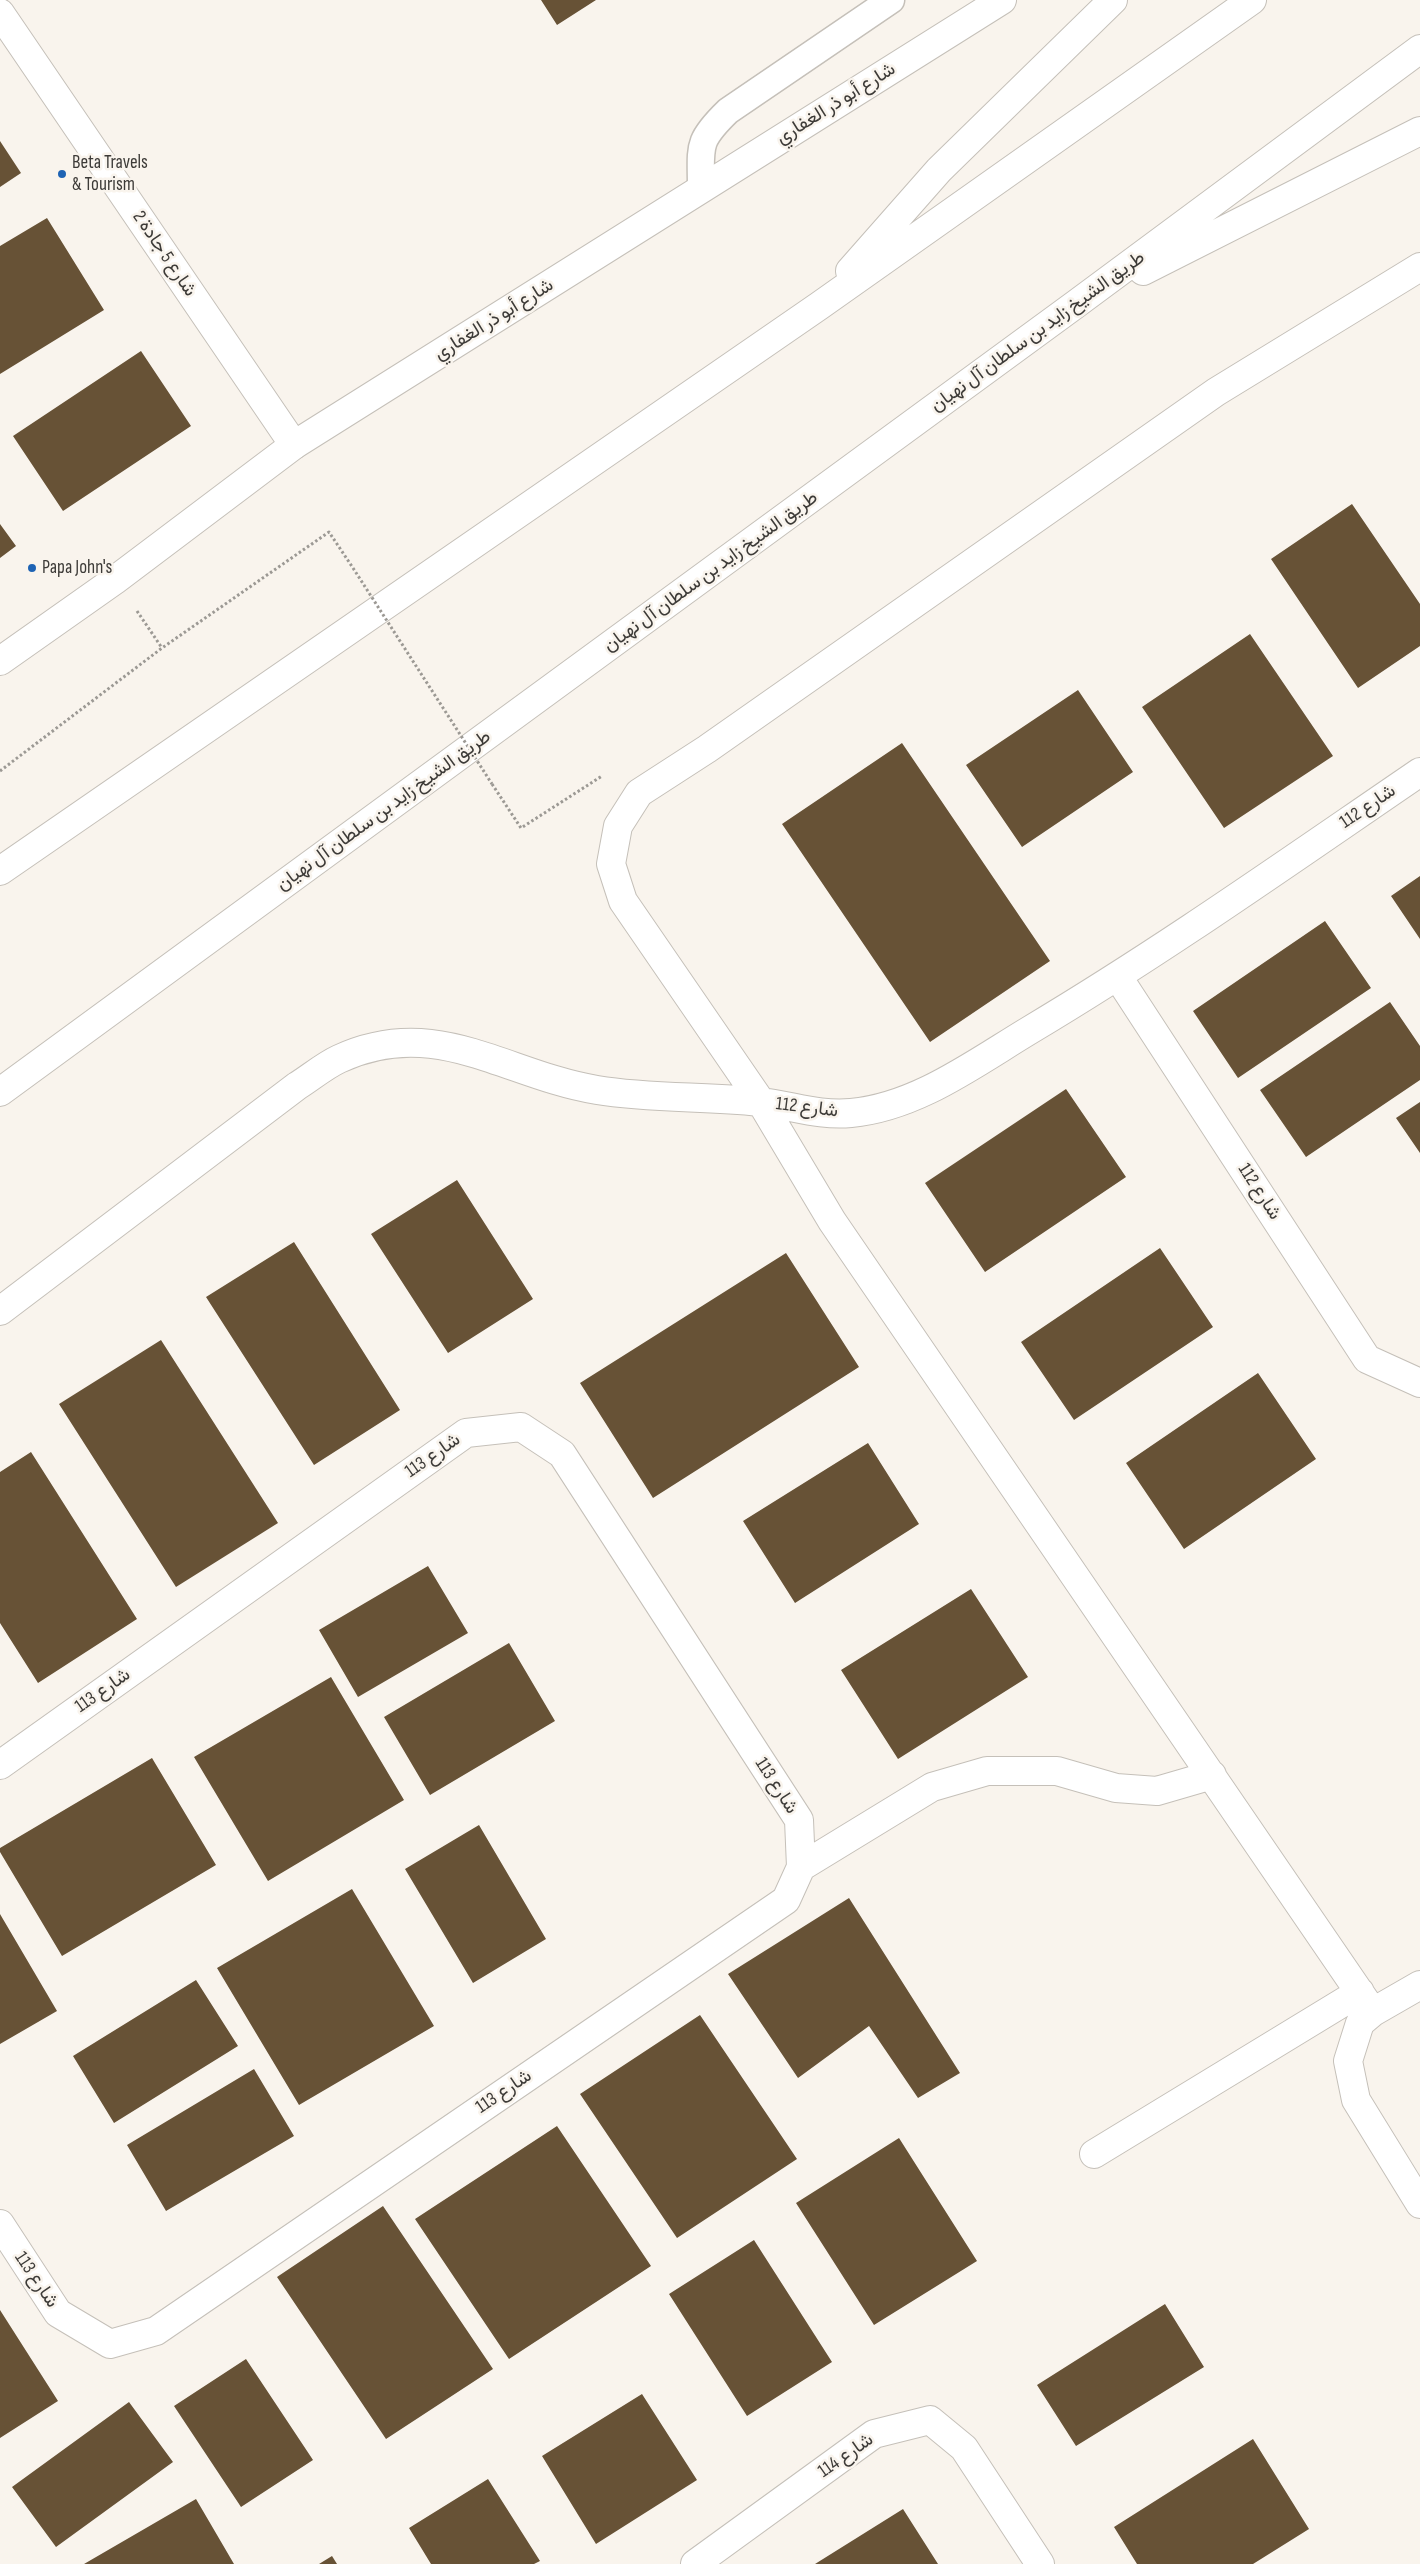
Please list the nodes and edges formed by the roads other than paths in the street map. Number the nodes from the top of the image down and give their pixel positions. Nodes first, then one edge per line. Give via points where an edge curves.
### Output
1 (891, 0) edge
2 (1002, 0) edge
3 (1113, 0) edge
4 (1252, 0) edge
5 (0, 13) edge
6 (1420, 49) edge
7 (1420, 131) edge
8 (701, 189) junction
9 (1420, 267) edge
10 (1076, 304) junction
11 (819, 306) junction
12 (294, 445) junction
13 (0, 661) edge
14 (1420, 772) edge
15 (0, 872) edge
16 (1118, 977) junction
17 (0, 1092) edge
18 (761, 1102) junction
19 (0, 1311) edge
20 (1420, 1383) edge
21 (0, 1765) edge
22 (1212, 1774) junction
23 (801, 1867) junction
24 (1420, 1985) edge
25 (1367, 2002) junction
26 (1094, 2154) dead end
27 (1420, 2204) edge
28 (0, 2224) edge
29 (695, 2564) edge
30 (1040, 2564) edge

1 - 8 lane via 728,111 708,131 701,146
2 - 8 main road, شارع أبو ذر الغفاري
3 - 11 main road via 939,170
4 - 11 main road
5 - 12 main road, شارع 5 جادة 2
6 - 10 main road, طريق الشيخ زايد بن سلطان آل نهيان
7 - 10 main road
8 - 12 main road, شارع أبو ذر الغفاري
9 - 18 main road via 1216,392 707,749 639,793 618,826 611,864 623,900
10 - 17 main road, طريق الشيخ زايد بن سلطان آل نهيان
11 - 15 main road
12 - 13 main road, شارع أبو ذر الغفاري via 115,580
14 - 16 main road, شارع 112
16 - 18 main road, شارع 112 via 940,1084 897,1103 852,1113 806,1112
16 - 20 main road, شارع 112 via 1367,1359
18 - 19 main road, شارع 112 via 596,1090 539,1076 484,1055 436,1043 386,1045 339,1060 297,1086
18 - 22 main road via 832,1221
21 - 23 main road, شارع 113 via 466,1433 521,1427 562,1454 799,1820
22 - 23 main road via 1157,1791 1116,1788 1057,1772 987,1771 932,1787
22 - 25 main road
23 - 28 main road, شارع 113 via 786,1900 156,2331 110,2344 58,2313
24 - 25 main road
25 - 26 main road
25 - 27 main road via 1348,2061 1356,2100
29 - 30 main road, شارع 114 via 874,2434 930,2420 964,2448

